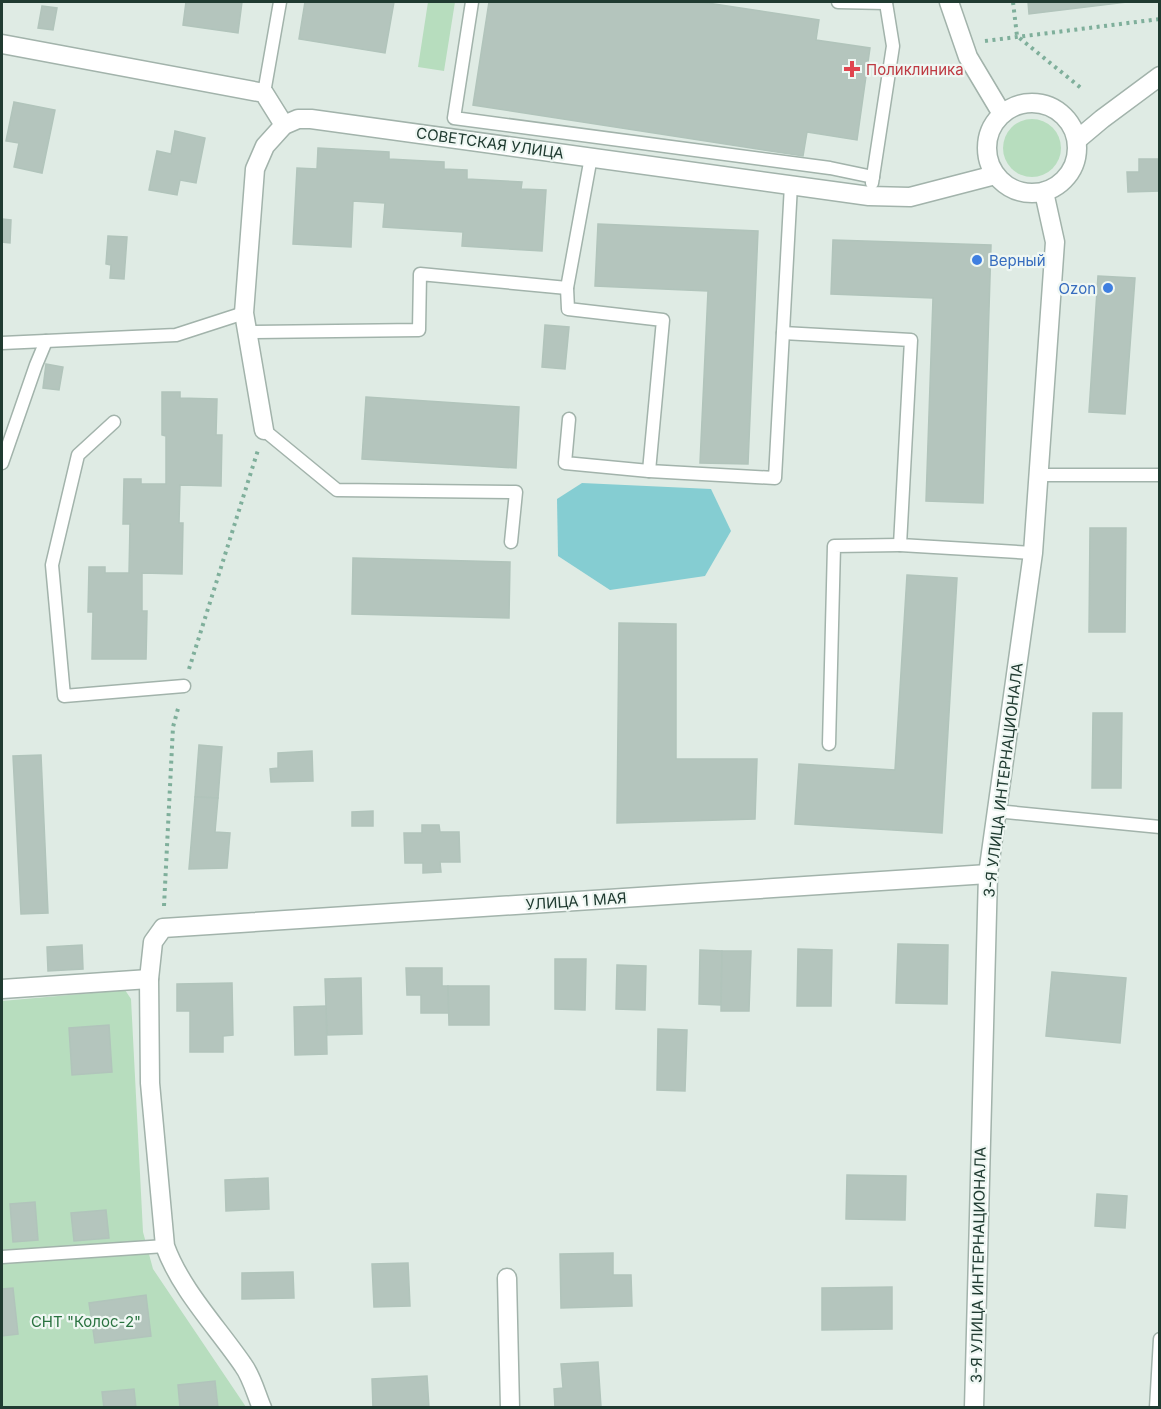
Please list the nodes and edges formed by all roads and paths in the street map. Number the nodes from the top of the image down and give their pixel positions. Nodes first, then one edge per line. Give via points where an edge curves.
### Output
1 (280, 2) edge
2 (472, 2) edge
3 (838, 2) edge
4 (886, 2) edge
5 (949, 2) edge
6 (1013, 2) edge
7 (1160, 19) edge
8 (1017, 36) junction
9 (2, 44) edge
10 (1158, 83) edge
11 (1081, 88) dead end
12 (264, 93) junction
13 (1002, 114) junction
14 (284, 125) junction
15 (1077, 140) junction
16 (591, 157) junction
17 (995, 175) junction
18 (873, 177) junction
19 (791, 185) junction
20 (1044, 192) junction
21 (869, 196) junction
22 (567, 288) junction
23 (244, 314) junction
24 (247, 332) junction
25 (783, 333) junction
26 (46, 341) junction
27 (2, 343) edge
28 (569, 419) dead end
29 (114, 422) dead end
30 (264, 430) joint
31 (2, 462) edge
32 (649, 471) junction
33 (1039, 475) junction
34 (1160, 475) edge
35 (511, 542) dead end
36 (900, 545) junction
37 (1033, 553) junction
38 (184, 686) dead end
39 (829, 744) dead end
40 (996, 811) junction
41 (1160, 827) edge
42 (988, 874) junction
43 (149, 979) junction
44 (2, 989) edge
45 (165, 1246) junction
46 (2, 1257) edge
47 (507, 1278) dead end
48 (1160, 1338) edge
49 (262, 1407) edge
50 (510, 1407) edge
51 (974, 1407) edge
52 (1156, 1407) edge

1 - 12 lane
2 - 18 lane via 454,118
3 - 4 lane
4 - 18 lane via 892,46
5 - 13 street via 968,57
6 - 8 path
7 - 8 path
8 - 11 path
9 - 12 street
10 - 15 street
12 - 14 street
13 - 15 street via 1031,102 1047,105 1061,113
13 - 17 street via 987,143 988,160
14 - 16 street, СОВЕТСКАЯ УЛИЦА via 311,119
14 - 23 street via 265,146 255,169
15 - 20 street via 1077,157 1070,173 1059,185
16 - 19 street, СОВЕТСКАЯ УЛИЦА
16 - 22 lane
17 - 20 street via 1017,191
17 - 21 street, СОВЕТСКАЯ УЛИЦА via 910,197
18 - 21 lane
19 - 21 street, СОВЕТСКАЯ УЛИЦА
19 - 25 lane
20 - 33 street, 3-Я УЛИЦА ИНТЕРНАЦИОНАЛА via 1055,242
22 - 24 lane via 420,274 419,330
22 - 32 lane via 568,309 663,320
23 - 24 street
23 - 26 lane via 176,335
24 - 30 street
25 - 32 lane via 775,478
25 - 36 lane via 910,340
26 - 27 lane
26 - 31 lane
28 - 32 lane via 565,463
29 - 38 lane via 78,455 52,565 64,696
30 - 35 lane via 337,490 516,492
33 - 34 lane
33 - 37 street, 3-Я УЛИЦА ИНТЕРНАЦИОНАЛА
36 - 37 lane
36 - 39 lane via 834,546
37 - 40 street, 3-Я УЛИЦА ИНТЕРНАЦИОНАЛА
40 - 41 lane
40 - 42 street, 3-Я УЛИЦА ИНТЕРНАЦИОНАЛА
42 - 43 street, УЛИЦА 1 МАЯ via 163,928 153,942
42 - 51 street, 3-Я УЛИЦА ИНТЕРНАЦИОНАЛА
43 - 44 street
43 - 45 street via 150,1083
45 - 46 lane
45 - 49 street via 216,1330 245,1367
47 - 50 street
48 - 52 lane

